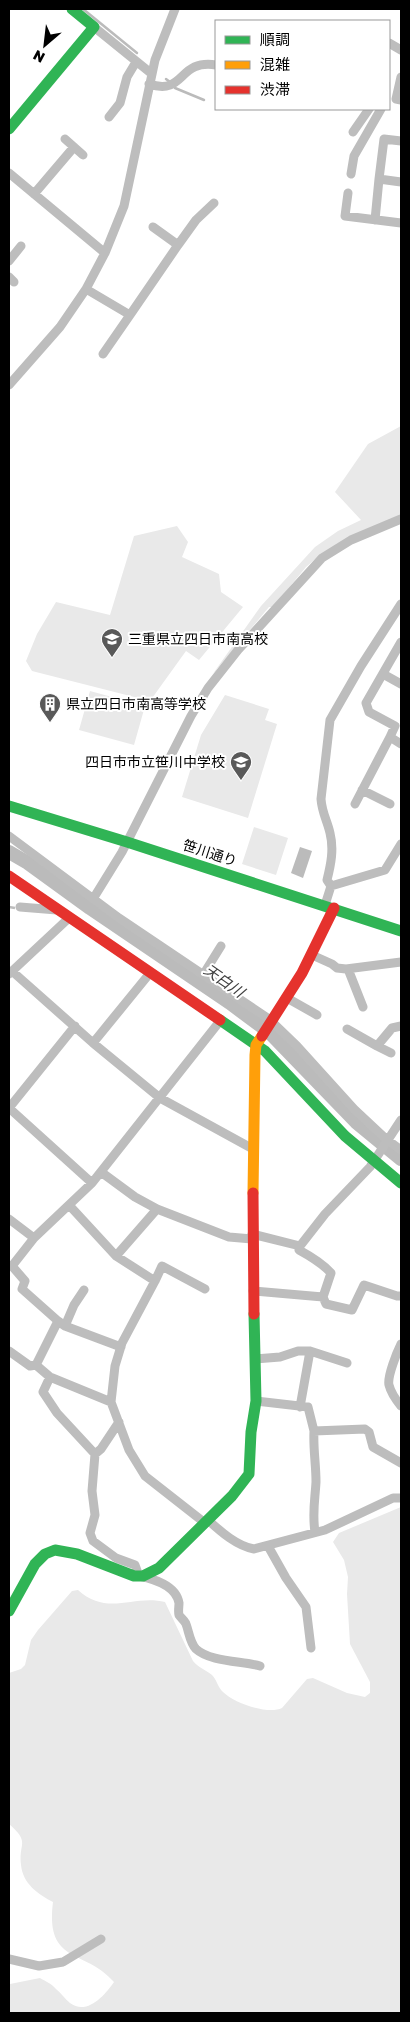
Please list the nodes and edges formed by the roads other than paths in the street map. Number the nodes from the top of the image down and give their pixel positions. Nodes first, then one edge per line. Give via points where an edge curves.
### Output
1 (72, 9) edge
2 (175, 9) edge
3 (94, 27) junction
4 (390, 44) edge
5 (401, 50) edge
6 (136, 62) junction
7 (215, 65) edge
8 (152, 74) junction
9 (401, 77) edge
10 (149, 84) junction
11 (395, 99) edge
12 (368, 110) edge
13 (380, 110) edge
14 (108, 117) dead end
15 (9, 129) edge
16 (353, 132) dead end
17 (64, 139) dead end
18 (401, 141) edge
19 (74, 147) junction
20 (83, 155) dead end
21 (9, 173) edge
22 (351, 174) dead end
23 (379, 179) junction
24 (401, 182) edge
25 (348, 193) dead end
26 (34, 194) junction
27 (214, 203) dead end
28 (375, 220) junction
29 (401, 223) edge
30 (153, 227) dead end
31 (178, 245) junction
32 (21, 246) dead end
33 (105, 254) junction
34 (9, 261) edge
35 (86, 290) junction
36 (130, 315) junction
37 (103, 354) dead end
38 (9, 385) edge
39 (401, 519) edge
40 (401, 604) edge
41 (401, 642) edge
42 (383, 674) junction
43 (401, 684) edge
44 (390, 737) junction
45 (401, 744) edge
46 (362, 790) junction
47 (355, 804) dead end
48 (390, 804) dead end
49 (9, 806) edge
50 (9, 836) edge
51 (127, 842) junction
52 (401, 844) edge
53 (9, 876) edge
54 (331, 886) junction
55 (93, 899) junction
56 (20, 907) dead end
57 (329, 907) junction
58 (60, 910) junction
59 (70, 917) junction
60 (401, 932) edge
61 (221, 946) dead end
62 (312, 955) junction
63 (401, 962) edge
64 (348, 969) junction
65 (11, 973) edge
66 (150, 973) junction
67 (203, 975) junction
68 (287, 998) junction
69 (363, 1007) dead end
70 (317, 1015) dead end
71 (220, 1021) junction
72 (271, 1024) junction
73 (75, 1026) junction
74 (401, 1026) edge
75 (347, 1029) dead end
76 (94, 1043) junction
77 (256, 1045) junction
78 (377, 1046) junction
79 (391, 1053) dead end
80 (160, 1098) junction
81 (9, 1108) edge
82 (401, 1120) edge
83 (388, 1140) junction
84 (253, 1149) junction
85 (401, 1150) edge
86 (374, 1159) junction
87 (101, 1172) junction
88 (92, 1183) junction
89 (401, 1183) edge
90 (69, 1205) junction
91 (157, 1208) junction
92 (9, 1219) edge
93 (252, 1236) junction
94 (34, 1238) junction
95 (300, 1246) junction
96 (116, 1256) junction
97 (155, 1281) junction
98 (205, 1289) dead end
99 (84, 1290) dead end
100 (253, 1291) junction
101 (401, 1296) edge
102 (323, 1297) junction
103 (62, 1324) junction
104 (401, 1344) edge
105 (120, 1347) junction
106 (9, 1351) edge
107 (310, 1351) junction
108 (255, 1359) junction
109 (347, 1363) dead end
110 (36, 1365) junction
111 (50, 1377) junction
112 (256, 1401) junction
113 (112, 1402) junction
114 (401, 1406) edge
115 (300, 1407) junction
116 (119, 1422) junction
117 (314, 1431) junction
118 (95, 1454) junction
119 (401, 1463) edge
120 (401, 1498) edge
121 (206, 1522) junction
122 (315, 1532) junction
123 (268, 1546) junction
124 (140, 1576) junction
125 (9, 1611) edge
126 (311, 1648) dead end
127 (260, 1666) dead end
128 (102, 1939) dead end
129 (9, 1959) edge

1 - 3 street
2 - 8 street
3 - 6 street
3 - 15 street
4 - 5 street
6 - 8 street
6 - 14 street via 127,78 120,103
7 - 10 street via 195,66 169,86
8 - 10 street
9 - 11 street
10 - 33 street via 124,206
12 - 16 street
13 - 22 street via 354,156
17 - 19 street
18 - 23 street via 384,139
19 - 20 street
19 - 26 street
21 - 26 street
23 - 24 street
23 - 28 street
25 - 28 street via 345,216
26 - 33 street
27 - 31 street via 196,220
28 - 29 street
30 - 31 street
31 - 36 street
32 - 34 street
33 - 35 street
35 - 36 street
35 - 38 street via 51,339
36 - 37 street
39 - 51 street via 352,540 322,558 238,650 190,716
40 - 54 street via 330,720 321,799 330,833 332,859 327,880
41 - 42 street
42 - 43 street
42 - 44 street via 366,703 369,712 395,726
44 - 45 street
44 - 46 street
46 - 47 street
46 - 48 street
49 - 51 street, 笹川通り
50 - 55 street
51 - 55 street
51 - 57 street, 笹川通り
52 - 54 street via 385,870
53 - 58 street
54 - 57 street
55 - 67 street
56 - 58 street
57 - 60 street, 笹川通り
57 - 62 street
58 - 59 street
59 - 65 street
59 - 66 street
61 - 67 street
62 - 64 street via 337,968
62 - 68 street
63 - 64 street
64 - 69 street
65 - 73 street
66 - 71 street
66 - 76 street
67 - 72 street
68 - 70 street
68 - 72 street
71 - 77 street
71 - 80 street
72 - 77 street
72 - 83 street via 304,1053 354,1109
73 - 76 street
73 - 81 street
74 - 78 street via 392,1028
75 - 78 street
76 - 80 street
77 - 84 street
77 - 86 street via 274,1058 324,1114
78 - 79 street
80 - 84 street
80 - 87 street
81 - 88 street
82 - 83 street
83 - 85 street
83 - 86 street
84 - 93 street
86 - 89 street
86 - 95 street
87 - 88 street
87 - 91 street via 135,1197
88 - 90 street
90 - 94 street
90 - 96 street
91 - 93 street via 228,1237
91 - 96 street
92 - 94 street
93 - 95 street
93 - 100 street
94 - 103 street via 12,1266 25,1281 22,1289
95 - 102 street via 299,1250 331,1273
96 - 97 street
97 - 98 street via 162,1266
97 - 105 street
99 - 103 street
100 - 102 street
100 - 108 street
101 - 102 street via 364,1285 352,1310 326,1304
103 - 105 street
103 - 110 street
104 - 114 street via 388,1384
105 - 113 street
106 - 110 street via 30,1366
107 - 108 street
107 - 109 street
107 - 115 street
108 - 112 street
110 - 111 street
111 - 113 street
111 - 118 street via 43,1392 57,1413
112 - 115 street
112 - 121 street via 249,1474
113 - 116 street
115 - 117 street via 308,1407
116 - 118 street
116 - 121 street via 129,1450 145,1476
117 - 119 street via 365,1429 373,1446
117 - 122 street via 316,1481 312,1514
118 - 124 street via 92,1491 95,1515 90,1533 93,1541 116,1558 135,1565
120 - 122 street via 393,1498
121 - 123 street via 246,1548 254,1550
121 - 124 street via 159,1568
122 - 123 street
123 - 126 street via 306,1607
124 - 125 street via 125,1574 68,1551 55,1550 35,1564
124 - 127 street via 160,1581 176,1595 179,1614 196,1649 232,1662
128 - 129 street via 63,1962 39,1966

